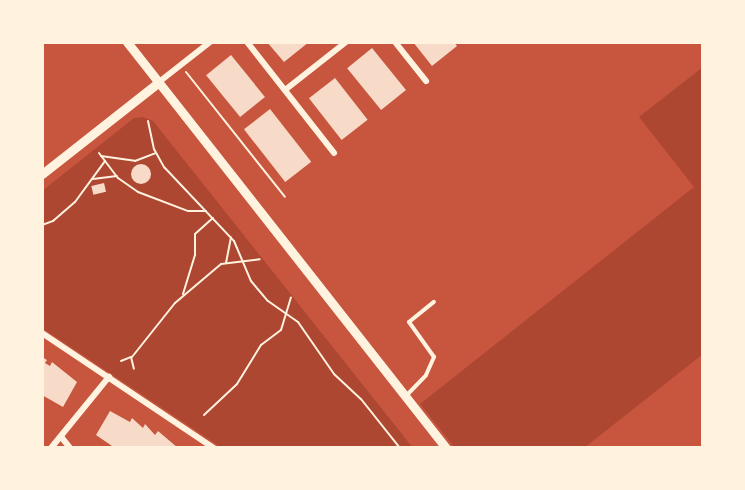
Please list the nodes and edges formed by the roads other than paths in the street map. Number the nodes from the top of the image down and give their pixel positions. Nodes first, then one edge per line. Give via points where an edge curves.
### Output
1 (127, 42) edge
2 (210, 42) edge
3 (247, 42) edge
4 (346, 42) edge
5 (395, 42) edge
6 (426, 81) dead end
7 (159, 82) junction
8 (285, 90) junction
9 (334, 153) dead end
10 (42, 174) edge
11 (434, 302) dead end
12 (42, 333) edge
13 (109, 377) junction
14 (405, 396) junction
15 (62, 438) junction
16 (51, 448) edge
17 (70, 448) edge
18 (214, 448) edge
19 (446, 448) edge

1 - 7 street
2 - 7 street
3 - 8 street
4 - 8 street
5 - 6 street
7 - 10 street
7 - 14 street
8 - 9 street
11 - 14 lane via 409,322 434,357 426,375
12 - 13 street
13 - 15 street
13 - 18 street
14 - 19 street
15 - 16 street
15 - 17 street

